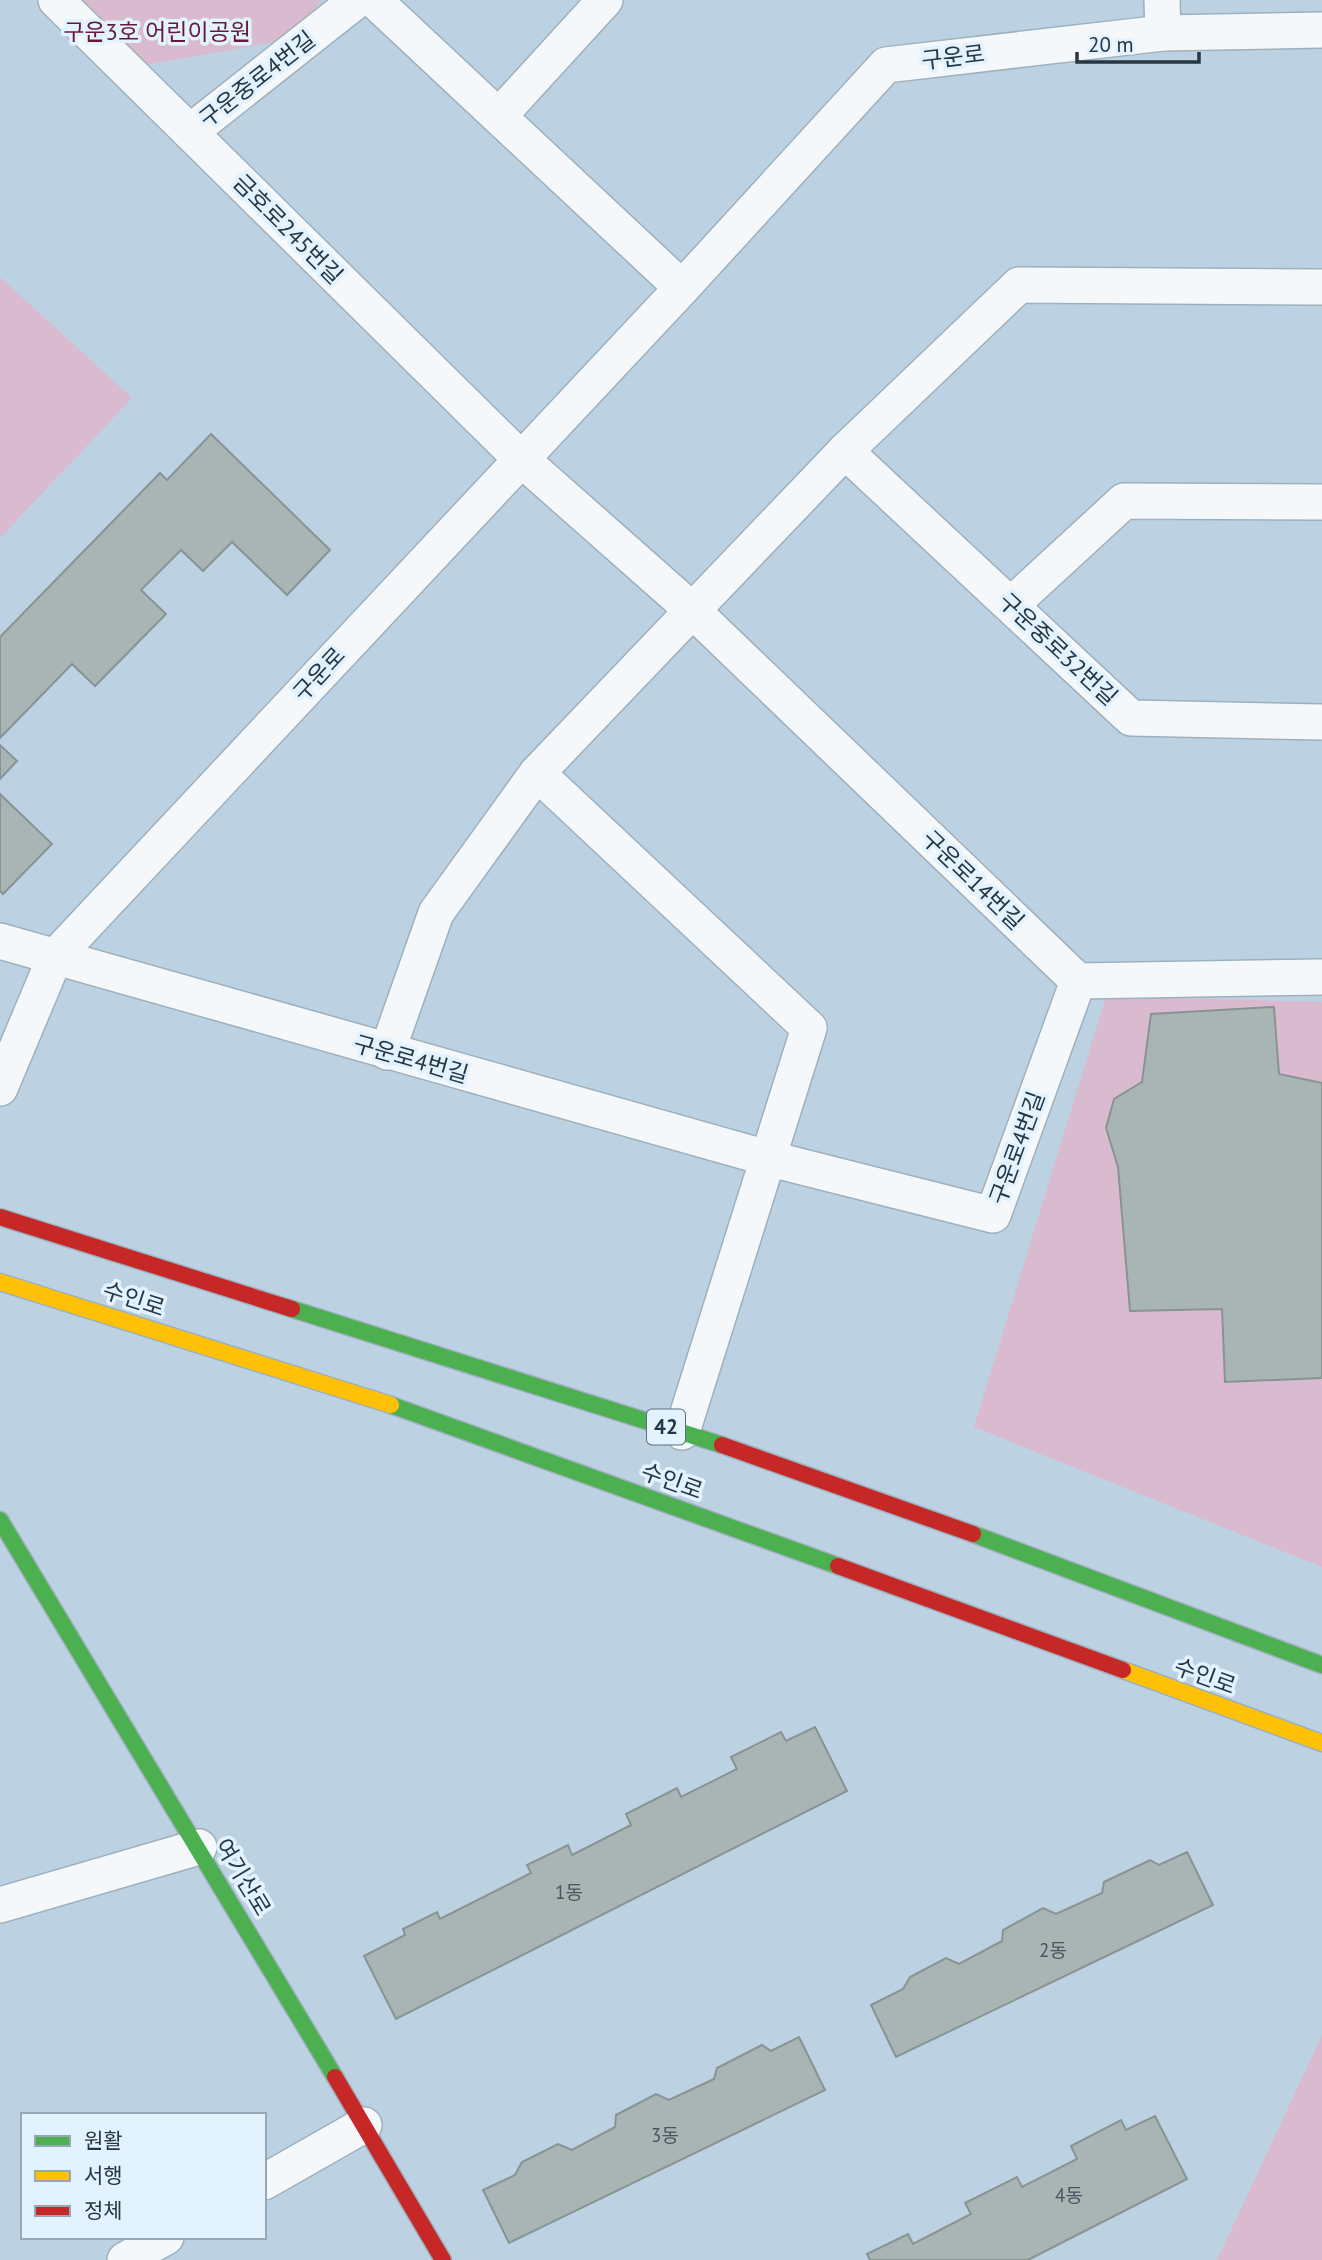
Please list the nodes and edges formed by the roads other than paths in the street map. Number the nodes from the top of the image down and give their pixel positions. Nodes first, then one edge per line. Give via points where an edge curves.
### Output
1 (57, 0) edge
2 (357, 0) edge
3 (374, 0) edge
4 (605, 0) edge
5 (1163, 16) edge
6 (1322, 30) edge
7 (499, 116) junction
8 (190, 132) junction
9 (1322, 287) edge
10 (682, 288) junction
11 (845, 451) junction
12 (520, 458) junction
13 (1322, 502) edge
14 (1011, 605) junction
15 (692, 610) junction
16 (1322, 722) edge
17 (537, 773) junction
18 (0, 940) edge
19 (55, 957) junction
20 (1322, 977) edge
21 (1078, 981) junction
22 (387, 1052) junction
23 (0, 1088) edge
24 (767, 1158) junction
25 (0, 1217) edge
26 (0, 1282) edge
27 (28, 1289) junction
28 (9, 1300) dead end
29 (682, 1432) junction
30 (0, 1520) edge
31 (1322, 1665) edge
32 (1322, 1743) edge
33 (199, 1847) junction
34 (0, 1905) edge
35 (364, 2125) junction
36 (266, 2181) edge
37 (162, 2239) edge
38 (125, 2260) edge
39 (443, 2260) edge

1 - 8 street, 금호로245번길
2 - 8 street, 구운중로4번길
3 - 7 street
4 - 7 street
5 - 6 street, 구운로
5 - 10 street, 구운로 via 886,65
7 - 10 street
8 - 12 street, 금호로245번길
9 - 11 street via 1019,285
10 - 12 street, 구운로
11 - 14 street, 구운중로32번길
11 - 15 street
12 - 15 street, 구운로14번길
12 - 19 street, 구운로
13 - 14 street via 1124,501
14 - 16 street, 구운중로32번길 via 1131,718
15 - 17 street
15 - 21 street, 구운로14번길
17 - 22 street via 436,913
17 - 24 street via 809,1028
18 - 19 street, 구운로4번길
19 - 22 street, 구운로4번길
19 - 23 street, 구운로
20 - 21 street
21 - 24 street, 구운로4번길 via 993,1215
22 - 24 street, 구운로4번길
24 - 29 street
25 - 29 main road, 수인로 / 42
26 - 27 main road, 수인로
27 - 28 main road
27 - 32 main road, 수인로 via 442,1421
29 - 31 main road, 수인로 / 42 via 884,1500
30 - 33 main road, 여기산로
33 - 34 street
33 - 35 main road, 여기산로
35 - 36 street
35 - 39 main road, 여기산로
37 - 38 street

